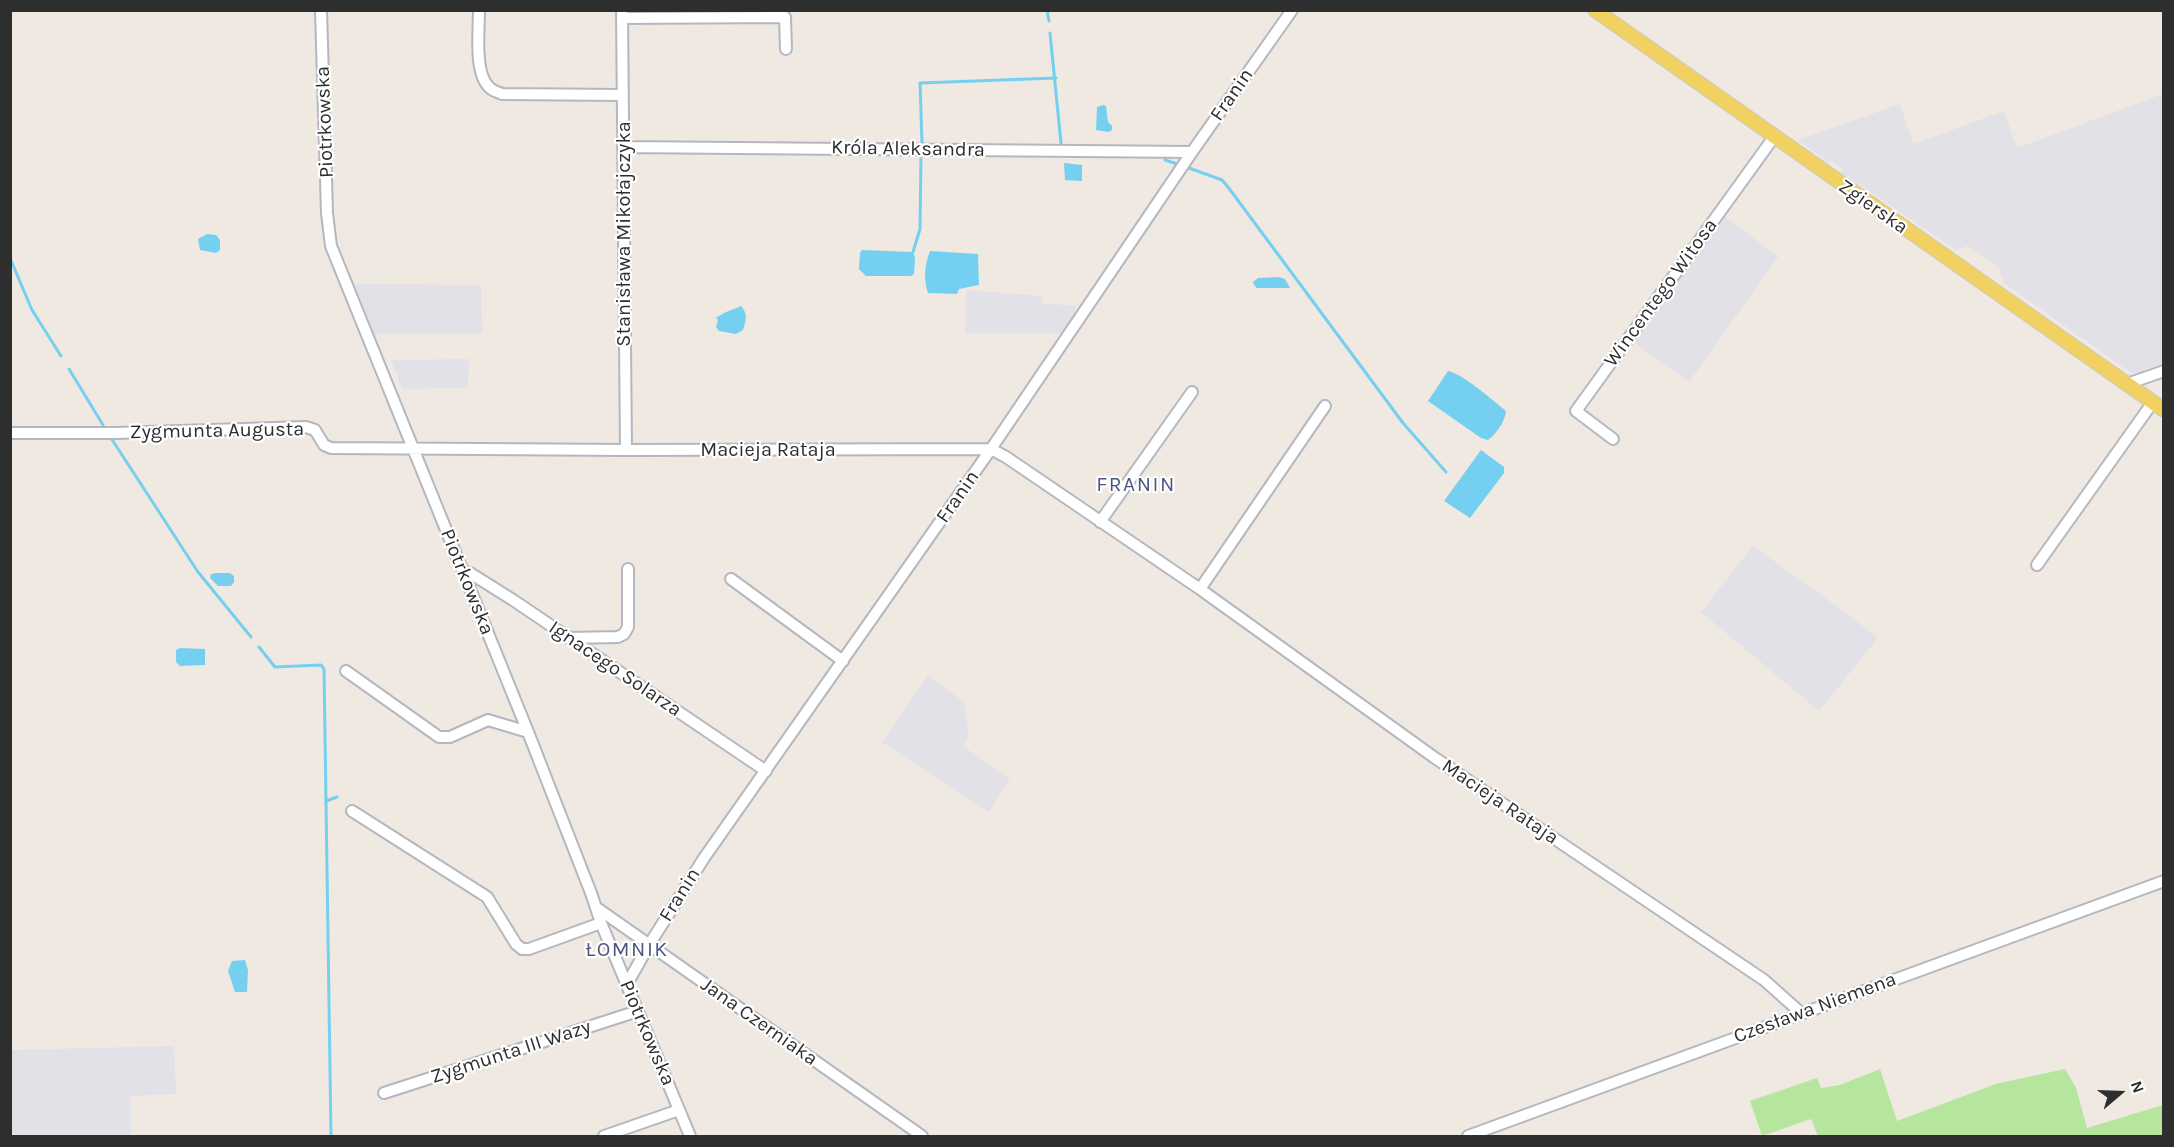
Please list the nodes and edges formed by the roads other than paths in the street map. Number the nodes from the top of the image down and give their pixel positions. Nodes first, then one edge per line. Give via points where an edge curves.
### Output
1 (321, 10) edge
2 (479, 10) edge
3 (1292, 10) edge
4 (1595, 10) edge
5 (622, 14) edge
6 (786, 49) dead end
7 (623, 95) junction
8 (1774, 137) junction
9 (623, 147) junction
10 (1192, 152) junction
11 (2163, 371) edge
12 (2127, 384) junction
13 (1192, 392) dead end
14 (1326, 406) dead end
15 (2158, 406) edge
16 (10, 433) edge
17 (1613, 440) dead end
18 (414, 449) junction
19 (991, 449) junction
20 (626, 450) junction
21 (1100, 522) junction
22 (2037, 566) dead end
23 (628, 569) dead end
24 (463, 571) junction
25 (731, 579) dead end
26 (1200, 589) junction
27 (568, 638) junction
28 (843, 662) junction
29 (346, 671) dead end
30 (528, 732) junction
31 (766, 771) junction
32 (352, 812) dead end
33 (2163, 881) edge
34 (597, 908) junction
35 (601, 923) junction
36 (649, 945) junction
37 (627, 984) junction
38 (638, 1011) junction
39 (1801, 1012) junction
40 (384, 1093) dead end
41 (679, 1110) junction
42 (604, 1137) edge
43 (690, 1137) edge
44 (922, 1137) edge
45 (1468, 1137) edge

1 - 18 street, Piotrkowska via 329,237
2 - 7 street via 479,61 490,89 502,93
3 - 10 street, Franin
4 - 8 main road, Zgierska
5 - 6 street, Stanisława Mikołajczyka via 785,17
5 - 7 street, Stanisława Mikołajczyka
7 - 9 street, Stanisława Mikołajczyka
8 - 12 main road, Zgierska
8 - 17 street, Wincentego Witosa via 1576,411
9 - 10 street, Króla Aleksandra
9 - 20 street, Stanisława Mikołajczyka
10 - 19 street, Franin
11 - 12 street
12 - 15 main road, Zgierska
13 - 21 street
14 - 26 street
15 - 22 street
16 - 18 street, Zygmunta Augusta via 306,427 315,430 330,448
18 - 20 street, Macieja Rataja
18 - 24 street, Piotrkowska
19 - 20 street, Macieja Rataja
19 - 21 street, Macieja Rataja
19 - 28 street, Franin
21 - 26 street, Macieja Rataja
23 - 27 street via 628,627 624,634
24 - 27 street, Ignacego Solarza
24 - 30 street, Piotrkowska
25 - 28 street
26 - 39 street, Macieja Rataja via 1435,758 1764,980
27 - 31 street, Ignacego Solarza
28 - 31 street, Franin
29 - 30 street via 439,737 450,737 488,720
30 - 34 street, Piotrkowska
31 - 36 street, Franin
32 - 35 street via 487,897 522,949
33 - 39 street, Czesława Niemena
34 - 35 street, Piotrkowska
34 - 36 street, Jana Czerniaka
35 - 37 street, Piotrkowska
36 - 37 street, Franin
36 - 44 street, Jana Czerniaka
37 - 38 street, Piotrkowska
38 - 40 street, Zygmunta III Wazy
38 - 41 street, Piotrkowska
39 - 45 street, Czesława Niemena
41 - 42 street
41 - 43 street, Piotrkowska

